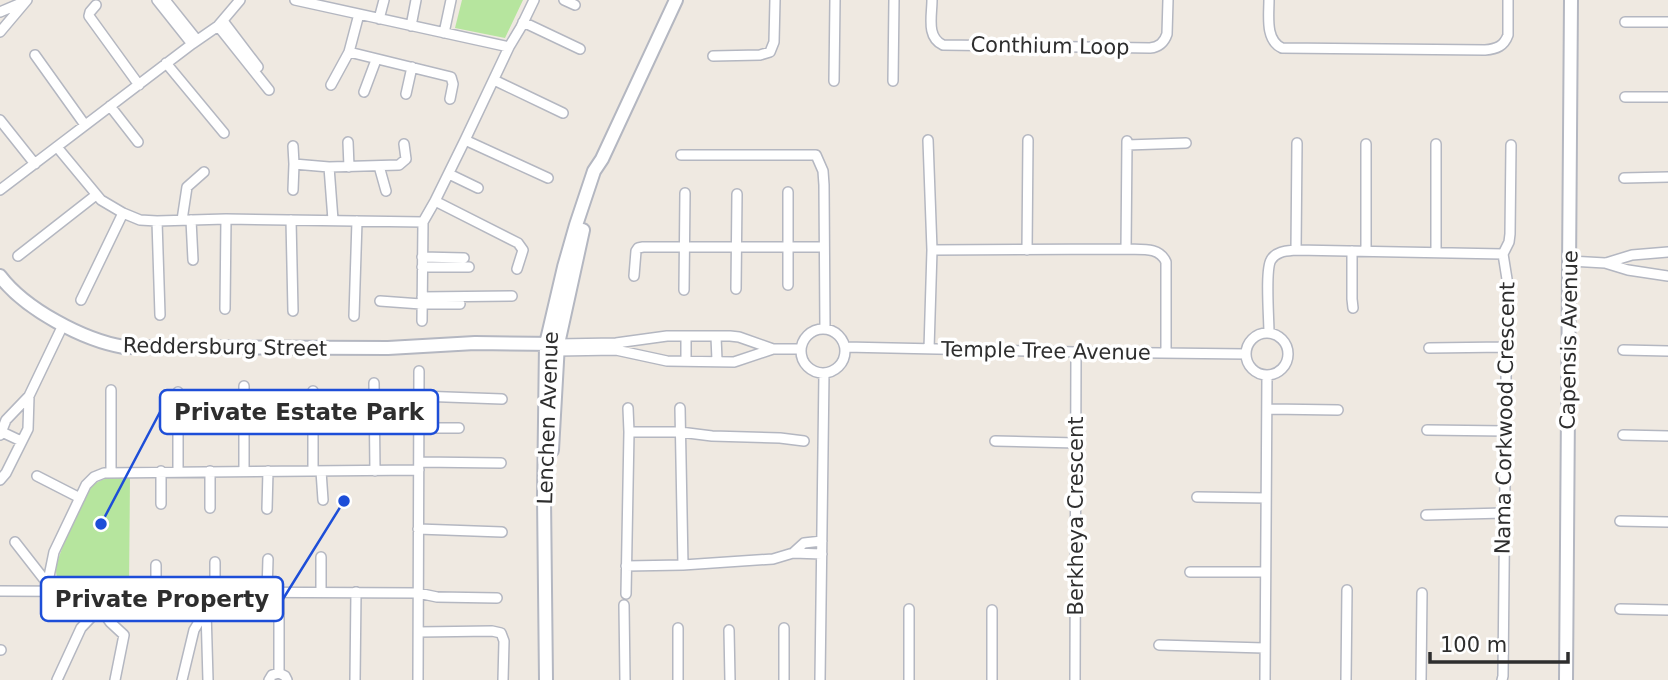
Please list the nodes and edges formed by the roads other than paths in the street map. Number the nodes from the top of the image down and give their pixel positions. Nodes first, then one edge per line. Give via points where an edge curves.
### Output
1 (27, 0) edge
2 (157, 0) edge
3 (165, 0) edge
4 (240, 0) edge
5 (295, 0) edge
6 (378, 0) edge
7 (384, 0) edge
8 (416, 0) edge
9 (451, 0) edge
10 (534, 0) edge
11 (564, 0) edge
12 (676, 0) edge
13 (775, 0) edge
14 (835, 0) edge
15 (894, 0) edge
16 (932, 0) edge
17 (1168, 0) edge
18 (1269, 0) edge
19 (1508, 0) edge
20 (1571, 0) edge
21 (314, 2) edge
22 (96, 5) dead end
23 (575, 5) dead end
24 (0, 12) edge
25 (359, 15) junction
26 (377, 18) junction
27 (1625, 22) dead end
28 (1668, 22) edge
29 (221, 23) junction
30 (522, 25) junction
31 (411, 26) junction
32 (0, 32) edge
33 (444, 33) junction
34 (194, 42) junction
35 (509, 47) junction
36 (562, 47) dead end
37 (580, 50) dead end
38 (349, 52) junction
39 (35, 55) dead end
40 (713, 55) dead end
41 (376, 60) junction
42 (166, 64) junction
43 (412, 67) junction
44 (494, 80) junction
45 (834, 81) dead end
46 (893, 81) dead end
47 (139, 85) junction
48 (268, 85) dead end
49 (331, 85) dead end
50 (365, 92) dead end
51 (406, 94) dead end
52 (1625, 97) dead end
53 (1668, 97) edge
54 (450, 99) dead end
55 (110, 106) junction
56 (563, 113) dead end
57 (0, 120) edge
58 (85, 125) junction
59 (224, 134) dead end
60 (928, 140) dead end
61 (1028, 140) dead end
62 (138, 142) dead end
63 (348, 142) dead end
64 (464, 142) junction
65 (1186, 143) dead end
66 (1297, 143) dead end
67 (404, 144) dead end
68 (1366, 144) dead end
69 (1436, 144) dead end
70 (1511, 145) dead end
71 (293, 146) dead end
72 (57, 147) junction
73 (681, 155) dead end
74 (34, 164) junction
75 (293, 164) junction
76 (349, 166) junction
77 (379, 166) junction
78 (329, 167) junction
79 (204, 172) dead end
80 (449, 173) junction
81 (1668, 177) edge
82 (1624, 178) dead end
83 (543, 179) dead end
84 (2, 185) edge
85 (478, 188) dead end
86 (293, 190) dead end
87 (386, 191) dead end
88 (788, 192) dead end
89 (685, 193) dead end
90 (737, 194) dead end
91 (96, 195) junction
92 (436, 200) junction
93 (123, 213) junction
94 (226, 219) junction
95 (187, 220) junction
96 (291, 220) junction
97 (333, 220) junction
98 (157, 221) junction
99 (357, 221) junction
100 (423, 222) junction
101 (499, 228) dead end
102 (684, 247) junction
103 (736, 247) junction
104 (788, 247) junction
105 (824, 247) junction
106 (1126, 249) junction
107 (932, 250) junction
108 (1027, 250) junction
109 (1296, 250) junction
110 (1352, 251) junction
111 (1366, 251) junction
112 (1436, 252) junction
113 (1668, 252) edge
114 (1503, 254) junction
115 (18, 256) dead end
116 (464, 258) dead end
117 (192, 260) dead end
118 (1570, 261) junction
119 (422, 262) junction
120 (1605, 263) junction
121 (469, 268) dead end
122 (517, 269) dead end
123 (0, 276) edge
124 (634, 276) dead end
125 (1668, 276) edge
126 (788, 285) dead end
127 (736, 289) dead end
128 (684, 290) dead end
129 (512, 296) dead end
130 (81, 300) dead end
131 (380, 301) dead end
132 (422, 301) junction
133 (460, 304) dead end
134 (1353, 308) dead end
135 (225, 309) dead end
136 (293, 311) dead end
137 (160, 315) dead end
138 (355, 316) dead end
139 (422, 321) dead end
140 (63, 325) junction
141 (824, 329) junction
142 (1269, 333) junction
143 (686, 337) junction
144 (716, 337) junction
145 (552, 347) junction
146 (845, 348) junction
147 (1429, 348) dead end
148 (1506, 348) junction
149 (772, 349) junction
150 (801, 349) junction
151 (929, 349) junction
152 (1623, 350) dead end
153 (1668, 351) edge
154 (1076, 352) junction
155 (1166, 353) junction
156 (1246, 354) junction
157 (686, 360) junction
158 (717, 360) junction
159 (419, 370) dead end
160 (824, 373) junction
161 (1267, 376) junction
162 (374, 383) dead end
163 (244, 386) dead end
164 (111, 390) dead end
165 (313, 391) dead end
166 (178, 392) dead end
167 (29, 396) junction
168 (419, 396) junction
169 (502, 399) dead end
170 (628, 408) dead end
171 (680, 408) dead end
172 (1267, 409) junction
173 (1338, 410) dead end
174 (419, 428) junction
175 (459, 428) dead end
176 (1427, 430) dead end
177 (1505, 431) junction
178 (629, 432) junction
179 (680, 432) junction
180 (1, 434) edge
181 (1623, 435) dead end
182 (1668, 436) edge
183 (21, 441) junction
184 (804, 441) dead end
185 (995, 441) dead end
186 (1076, 443) junction
187 (501, 463) dead end
188 (419, 466) junction
189 (162, 471) junction
190 (178, 471) junction
191 (210, 471) junction
192 (244, 471) junction
193 (268, 471) junction
194 (317, 471) junction
195 (374, 471) junction
196 (111, 472) junction
197 (37, 476) dead end
198 (0, 480) edge
199 (1197, 496) dead end
200 (79, 498) junction
201 (1266, 498) junction
202 (323, 500) dead end
203 (161, 503) dead end
204 (210, 508) dead end
205 (267, 509) dead end
206 (1504, 513) junction
207 (1426, 515) dead end
208 (1620, 521) dead end
209 (1668, 522) edge
210 (418, 528) junction
211 (502, 532) dead end
212 (15, 541) dead end
213 (822, 541) junction
214 (793, 553) junction
215 (822, 554) junction
216 (321, 557) dead end
217 (268, 559) dead end
218 (215, 562) dead end
219 (156, 565) dead end
220 (683, 565) junction
221 (626, 566) junction
222 (1190, 572) dead end
223 (1265, 572) junction
224 (46, 587) junction
225 (1347, 590) dead end
226 (0, 591) edge
227 (103, 591) junction
228 (156, 591) junction
229 (211, 592) junction
230 (267, 592) junction
231 (279, 592) junction
232 (321, 592) junction
233 (356, 592) junction
234 (418, 593) junction
235 (1422, 593) dead end
236 (626, 594) dead end
237 (497, 598) dead end
238 (624, 605) dead end
239 (100, 608) junction
240 (909, 609) dead end
241 (1620, 609) dead end
242 (206, 610) junction
243 (992, 610) dead end
244 (1668, 610) edge
245 (678, 628) dead end
246 (784, 628) dead end
247 (729, 630) dead end
248 (418, 632) junction
249 (1159, 645) dead end
250 (1264, 648) junction
251 (279, 673) junction
252 (57, 680) edge
253 (115, 680) edge
254 (182, 680) edge
255 (208, 680) edge
256 (269, 680) edge
257 (287, 680) edge
258 (355, 680) edge
259 (418, 680) edge
260 (503, 680) edge
261 (546, 680) edge
262 (625, 680) edge
263 (678, 680) edge
264 (730, 680) edge
265 (784, 680) edge
266 (820, 680) edge
267 (909, 680) edge
268 (992, 680) edge
269 (1075, 680) edge
270 (1265, 680) edge
271 (1346, 680) edge
272 (1421, 680) edge
273 (1502, 680) edge
274 (1566, 680) edge

1 - 24 street
1 - 32 street
2 - 34 street
3 - 34 street
4 - 29 street
5 - 21 street
6 - 26 street
7 - 26 street
8 - 31 street
9 - 33 street
10 - 30 street
11 - 23 street
12 - 145 street, Lenchen Avenue via 594,171 564,267
13 - 40 street via 770,52
14 - 45 street
15 - 46 street
16 - 17 street, Conthium Loop via 932,33 943,45 1150,48 1166,38
18 - 19 street via 1272,41 1282,48 1485,50 1498,48 1507,39
20 - 118 street, Capensis Avenue
21 - 25 street
22 - 47 street via 89,16
25 - 26 street
25 - 38 street
26 - 31 street
27 - 28 street
29 - 34 street
29 - 48 street
30 - 35 street
30 - 36 street
30 - 37 street
31 - 33 street
33 - 35 street
34 - 42 street
35 - 44 street
38 - 41 street
38 - 49 street
39 - 58 street
41 - 43 street
41 - 50 street
42 - 47 street
42 - 59 street
43 - 51 street
43 - 54 street via 451,77
44 - 56 street
44 - 64 street
47 - 55 street
52 - 53 street
55 - 58 street
55 - 62 street
57 - 74 street
58 - 72 street
60 - 107 street
61 - 108 street
63 - 76 street
64 - 80 street
64 - 83 street
65 - 106 street via 1126,143
66 - 109 street
67 - 77 street via 404,162
68 - 111 street
69 - 112 street
70 - 114 street via 1510,234
71 - 75 street
72 - 74 street
72 - 91 street
73 - 105 street via 816,155 824,176
74 - 84 street
75 - 78 street
75 - 86 street
76 - 77 street
76 - 78 street
77 - 87 street
78 - 97 street
79 - 95 street via 187,187
80 - 85 street
80 - 92 street
81 - 82 street
88 - 104 street
89 - 102 street
90 - 103 street
91 - 93 street
91 - 115 street
92 - 100 street
92 - 101 street
92 - 122 street via 518,243 523,250
93 - 98 street
93 - 130 street
94 - 95 street
94 - 96 street
94 - 135 street
95 - 98 street
95 - 117 street
96 - 97 street
96 - 136 street
97 - 99 street
98 - 137 street
99 - 100 street
99 - 138 street
100 - 119 street
102 - 103 street
102 - 124 street via 638,248
102 - 128 street
103 - 104 street
103 - 127 street
104 - 105 street
104 - 126 street
105 - 141 street
106 - 108 street
106 - 155 street via 1157,251 1165,258
107 - 108 street
107 - 151 street
109 - 110 street, Nama Corkwood Crescent
109 - 142 street via 1279,253 1270,261
110 - 111 street, Nama Corkwood Crescent
110 - 134 street
111 - 112 street, Nama Corkwood Crescent
112 - 114 street, Nama Corkwood Crescent
113 - 120 street
114 - 148 street, Nama Corkwood Crescent
116 - 119 street
118 - 120 street
118 - 274 street, Capensis Avenue
119 - 121 street
119 - 132 street
120 - 125 street
123 - 140 street, Reddersburg Street via 24,301
129 - 132 street
131 - 132 street
132 - 133 street
132 - 139 street
140 - 145 street, Reddersburg Street via 124,347 388,348 475,343
140 - 167 street
141 - 146 street via 841,337
141 - 150 street via 811,332
142 - 156 street via 1256,336
142 - 161 street via 1287,344 1289,359 1281,371
143 - 144 street
143 - 145 street
143 - 157 street
144 - 149 street via 736,337
144 - 158 street
145 - 157 street
145 - 261 street, Lenchen Avenue via 544,544
146 - 151 street, Temple Tree Avenue
146 - 160 street via 844,360
147 - 148 street
148 - 177 street, Nama Corkwood Crescent
149 - 150 street
149 - 158 street via 738,361
150 - 160 street via 805,364
151 - 154 street, Temple Tree Avenue
152 - 153 street
154 - 155 street, Temple Tree Avenue
154 - 186 street, Berkheya Crescent
155 - 156 street, Temple Tree Avenue
156 - 161 street via 1250,366
157 - 158 street
159 - 168 street
160 - 213 street
161 - 172 street
162 - 195 street
163 - 192 street
164 - 196 street
165 - 194 street
166 - 190 street
167 - 180 street via 6,421
167 - 183 street via 28,429
168 - 169 street
168 - 174 street
170 - 178 street
171 - 179 street
172 - 173 street
172 - 201 street
174 - 175 street
174 - 188 street
176 - 177 street
177 - 206 street, Nama Corkwood Crescent
178 - 179 street
178 - 221 street
179 - 184 street
179 - 220 street
180 - 183 street
181 - 182 street
183 - 198 street
185 - 186 street
186 - 269 street, Berkheya Crescent
187 - 188 street
188 - 195 street
188 - 210 street
189 - 190 street
189 - 196 street
189 - 203 street
190 - 191 street
191 - 192 street
191 - 204 street
192 - 193 street
193 - 194 street
193 - 205 street
194 - 195 street
194 - 202 street
196 - 200 street via 94,477
197 - 200 street
199 - 201 street
200 - 224 street via 54,552
201 - 223 street
206 - 207 street
206 - 273 street, Nama Corkwood Crescent
208 - 209 street
210 - 211 street
210 - 234 street
212 - 224 street
213 - 214 street via 804,543
213 - 215 street
214 - 215 street
214 - 220 street via 773,559
215 - 266 street
216 - 232 street
217 - 230 street
218 - 229 street
219 - 228 street
220 - 221 street
221 - 236 street
222 - 223 street
223 - 250 street
224 - 226 street
224 - 227 street
225 - 271 street
227 - 228 street
227 - 239 street
228 - 229 street
229 - 230 street
229 - 242 street
230 - 231 street
231 - 232 street
231 - 251 street
232 - 233 street
233 - 234 street
233 - 258 street
234 - 237 street
234 - 248 street
235 - 272 street
238 - 262 street
239 - 252 street via 81,628
239 - 253 street via 124,635
240 - 267 street
241 - 244 street
242 - 254 street via 194,630
242 - 255 street
243 - 268 street
245 - 263 street
246 - 265 street
247 - 264 street
248 - 259 street
248 - 260 street via 501,633
249 - 250 street
250 - 270 street
251 - 256 street
251 - 257 street

